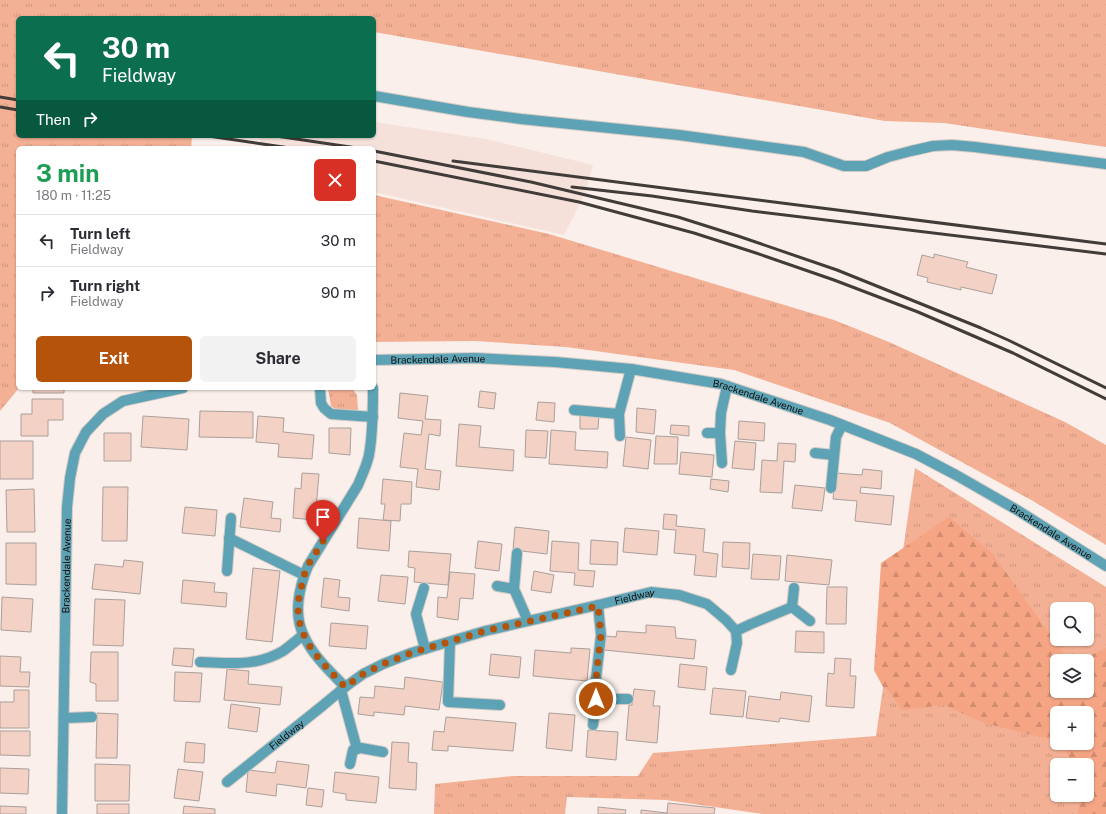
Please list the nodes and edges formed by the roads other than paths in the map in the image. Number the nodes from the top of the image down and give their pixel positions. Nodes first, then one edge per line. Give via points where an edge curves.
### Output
1 (376, 96) edge
2 (1106, 164) edge
3 (376, 360) edge
4 (631, 370) junction
5 (727, 386) junction
6 (174, 390) edge
7 (320, 390) edge
8 (373, 390) edge
9 (574, 410) dead end
10 (619, 414) junction
11 (373, 417) junction
12 (842, 425) junction
13 (707, 433) dead end
14 (720, 434) junction
15 (620, 436) dead end
16 (815, 453) dead end
17 (834, 455) junction
18 (722, 463) dead end
19 (831, 488) dead end
20 (231, 518) dead end
21 (229, 538) junction
22 (517, 553) dead end
23 (1106, 566) edge
24 (226, 571) dead end
25 (304, 575) junction
26 (497, 586) dead end
27 (424, 588) dead end
28 (794, 588) dead end
29 (514, 589) junction
30 (598, 606) junction
31 (792, 607) junction
32 (810, 621) dead end
33 (528, 622) junction
34 (736, 631) junction
35 (303, 635) junction
36 (450, 642) junction
37 (425, 649) junction
38 (200, 662) dead end
39 (731, 670) dead end
40 (343, 689) junction
41 (596, 699) junction
42 (628, 699) dead end
43 (500, 705) dead end
44 (92, 717) dead end
45 (64, 718) junction
46 (593, 725) dead end
47 (358, 749) junction
48 (383, 752) dead end
49 (350, 764) dead end
50 (227, 782) dead end
51 (62, 814) edge

1 - 2 street via 521,119 679,135 804,152 844,166 866,166 911,151 952,145
3 - 4 street, Brackendale Avenue via 475,358 555,362
4 - 5 street, Brackendale Avenue
4 - 10 street
5 - 12 street, Brackendale Avenue
5 - 14 street via 721,413
6 - 45 street, Brackendale Avenue via 123,401 103,414 86,432 75,454 68,507
7 - 11 street via 324,408 331,414
8 - 11 street
9 - 10 street
10 - 15 street
11 - 25 street via 369,456 361,479
12 - 17 street via 836,437
12 - 23 street, Brackendale Avenue via 916,454 1017,510
13 - 14 street
14 - 18 street
16 - 17 street
17 - 19 street
20 - 21 street
21 - 24 street
21 - 25 street
22 - 29 street
25 - 35 street via 298,608
26 - 29 street
27 - 37 street via 416,614
28 - 31 street
29 - 33 street
30 - 33 street, Fieldway
30 - 34 street, Fieldway via 651,592 679,595 707,604
30 - 41 street via 601,635
31 - 32 street
31 - 34 street
33 - 36 street, Fieldway
34 - 39 street via 737,643
35 - 38 street via 283,651 262,661 242,664
35 - 40 street via 319,660
36 - 37 street, Fieldway
36 - 43 street via 448,702
37 - 40 street, Fieldway via 383,664 363,674
40 - 47 street
40 - 50 street, Fieldway
41 - 42 street
41 - 46 street
44 - 45 street
45 - 51 street, Brackendale Avenue
47 - 48 street
47 - 49 street via 353,750

